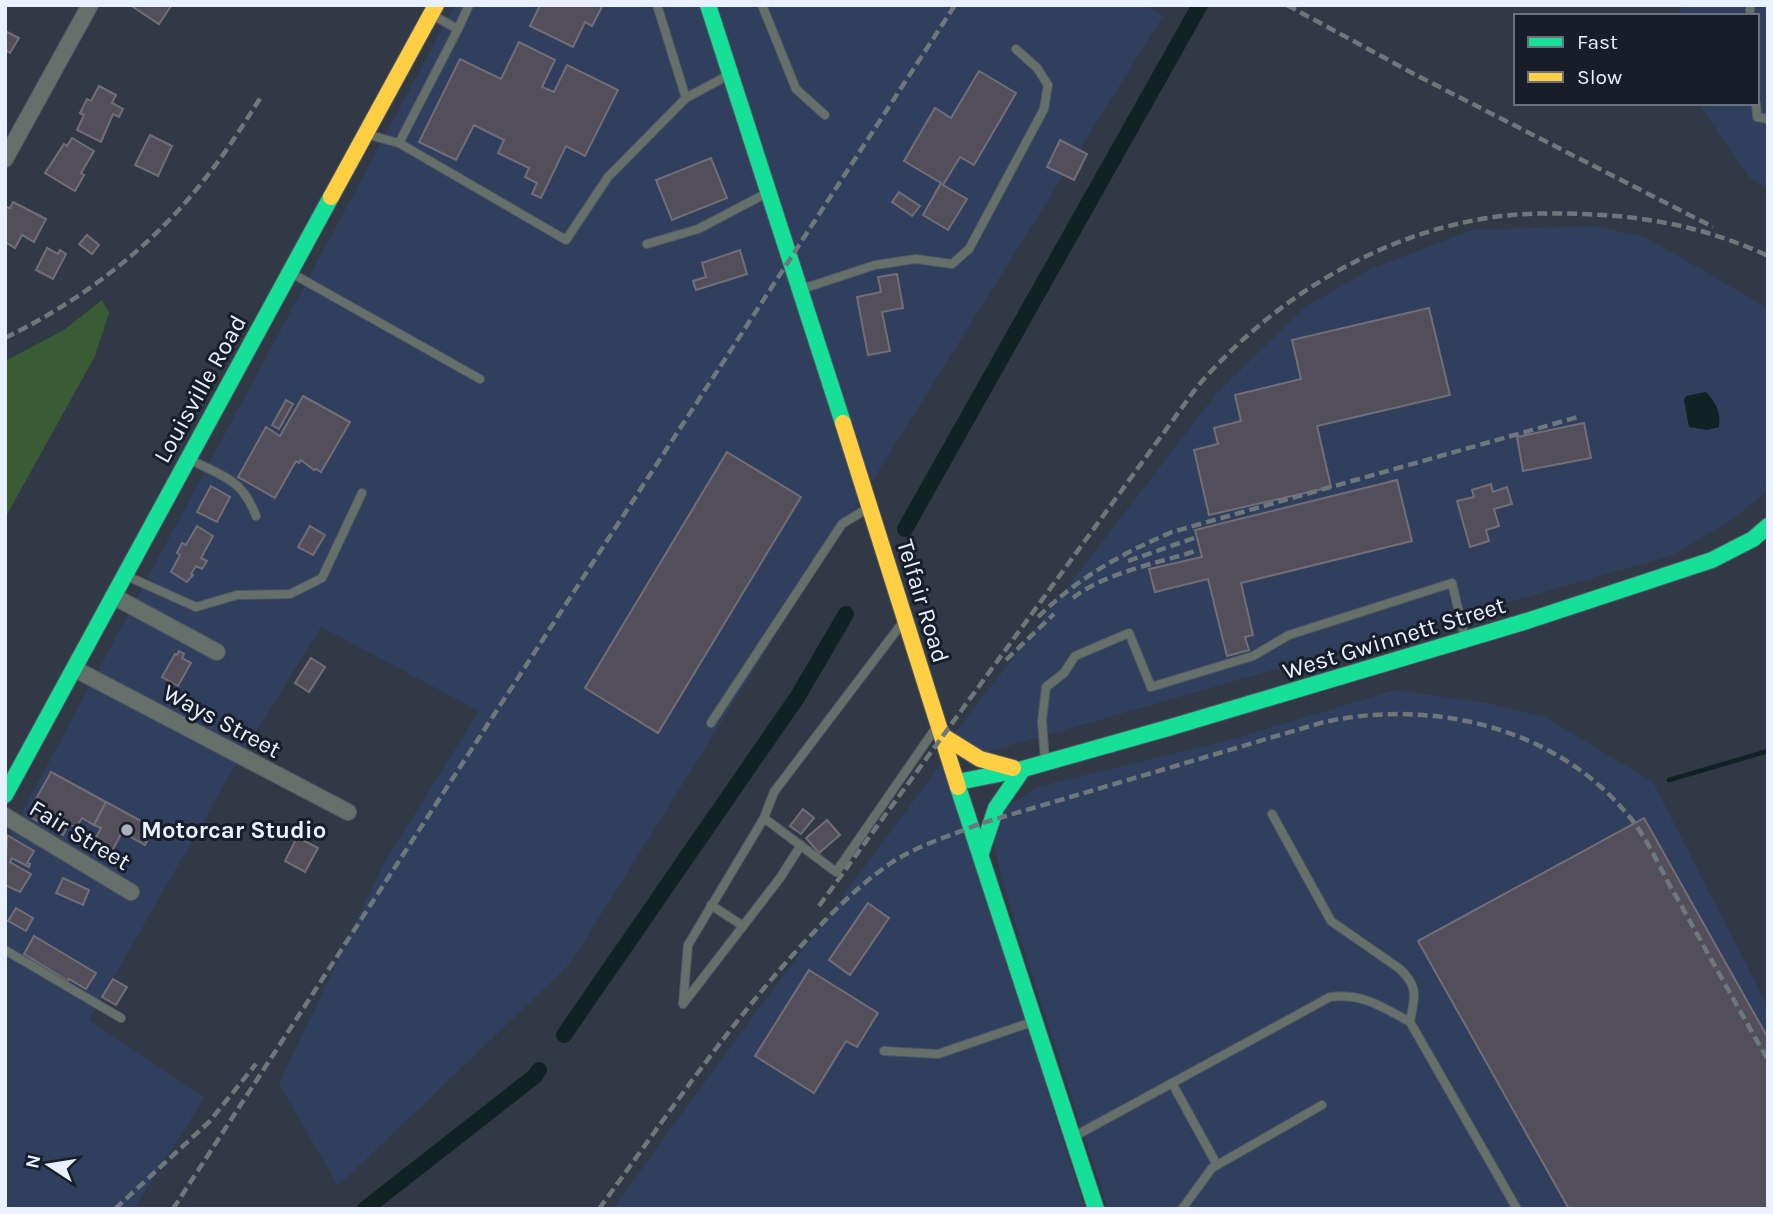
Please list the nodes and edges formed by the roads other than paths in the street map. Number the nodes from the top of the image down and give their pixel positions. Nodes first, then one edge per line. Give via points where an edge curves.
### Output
1 (90, 5) edge
2 (469, 5) edge
3 (657, 5) edge
4 (708, 5) edge
5 (762, 5) edge
6 (434, 10) edge
7 (458, 29) junction
8 (1016, 50) dead end
9 (731, 74) junction
10 (686, 98) junction
11 (1756, 105) edge
12 (825, 115) dead end
13 (1768, 119) edge
14 (366, 134) junction
15 (399, 143) junction
16 (5, 159) edge
17 (769, 192) junction
18 (648, 244) dead end
19 (290, 272) junction
20 (800, 290) junction
21 (480, 379) dead end
22 (188, 458) junction
23 (362, 494) dead end
24 (870, 506) junction
25 (256, 516) dead end
26 (1768, 526) edge
27 (125, 575) junction
28 (113, 596) junction
29 (905, 619) junction
30 (1466, 640) junction
31 (217, 652) dead end
32 (75, 669) junction
33 (711, 723) dead end
34 (941, 730) junction
35 (1046, 763) junction
36 (1023, 769) junction
37 (960, 788) junction
38 (5, 794) edge
39 (348, 812) dead end
40 (1272, 814) dead end
41 (5, 816) edge
42 (764, 818) junction
43 (800, 845) junction
44 (981, 853) junction
45 (131, 892) dead end
46 (711, 905) junction
47 (743, 926) junction
48 (5, 950) edge
49 (121, 1018) dead end
50 (1035, 1021) junction
51 (1410, 1022) junction
52 (884, 1051) dead end
53 (1172, 1083) junction
54 (1322, 1105) dead end
55 (1073, 1138) junction
56 (1217, 1165) junction
57 (1096, 1209) edge
58 (1182, 1209) edge
59 (1517, 1209) edge

1 - 16 street
2 - 7 lane
3 - 10 lane
4 - 9 street, Telfair Road
5 - 12 lane via 796,89
6 - 7 lane
6 - 14 street, Louisville Road
7 - 15 lane
8 - 20 lane via 1048,85 1044,109 970,249 952,264 916,259 876,265
9 - 10 lane
9 - 17 street, Telfair Road
10 - 15 lane via 608,177 566,240
11 - 13 lane via 1757,117
14 - 15 lane
14 - 19 street, Louisville Road
17 - 18 lane via 698,229
17 - 20 street, Telfair Road
19 - 21 lane
19 - 22 street, Louisville Road
20 - 24 street, Telfair Road
22 - 25 lane via 236,483 248,496
22 - 27 street, Louisville Road
23 - 27 lane via 322,578 290,594 237,595 196,607
24 - 29 street, Telfair Road
24 - 33 lane via 842,524
26 - 30 street, West Gwinnett Street via 1708,562
27 - 28 street, Louisville Road
28 - 31 street
28 - 32 street, Louisville Road
29 - 34 street, Telfair Road
29 - 42 lane via 774,792
30 - 35 street, West Gwinnett Street
30 - 35 lane via 1452,583 1289,635 1253,656 1151,687 1129,633 1075,656 1064,673 1046,687 1042,721
32 - 38 street, Louisville Road
32 - 39 street, Ways Street
34 - 36 street via 980,759
34 - 37 street, Telfair Road
34 - 43 lane via 836,872
35 - 36 street, West Gwinnett Street
36 - 37 street, West Gwinnett Street via 1004,771
36 - 44 street via 993,810
37 - 44 street, Telfair Road
40 - 51 lane via 1331,921 1410,979 1416,990
41 - 45 street, Fair Street
42 - 43 lane
42 - 46 lane
43 - 47 lane
44 - 50 street, Telfair Road
46 - 47 lane
46 - 47 lane via 688,945 683,1004
48 - 49 lane
50 - 52 lane via 938,1055
50 - 55 street, Telfair Road
51 - 53 lane via 1371,1000 1347,995 1330,998
51 - 59 lane
53 - 55 lane
53 - 56 lane
54 - 56 lane
55 - 57 street, Telfair Road
56 - 58 lane

